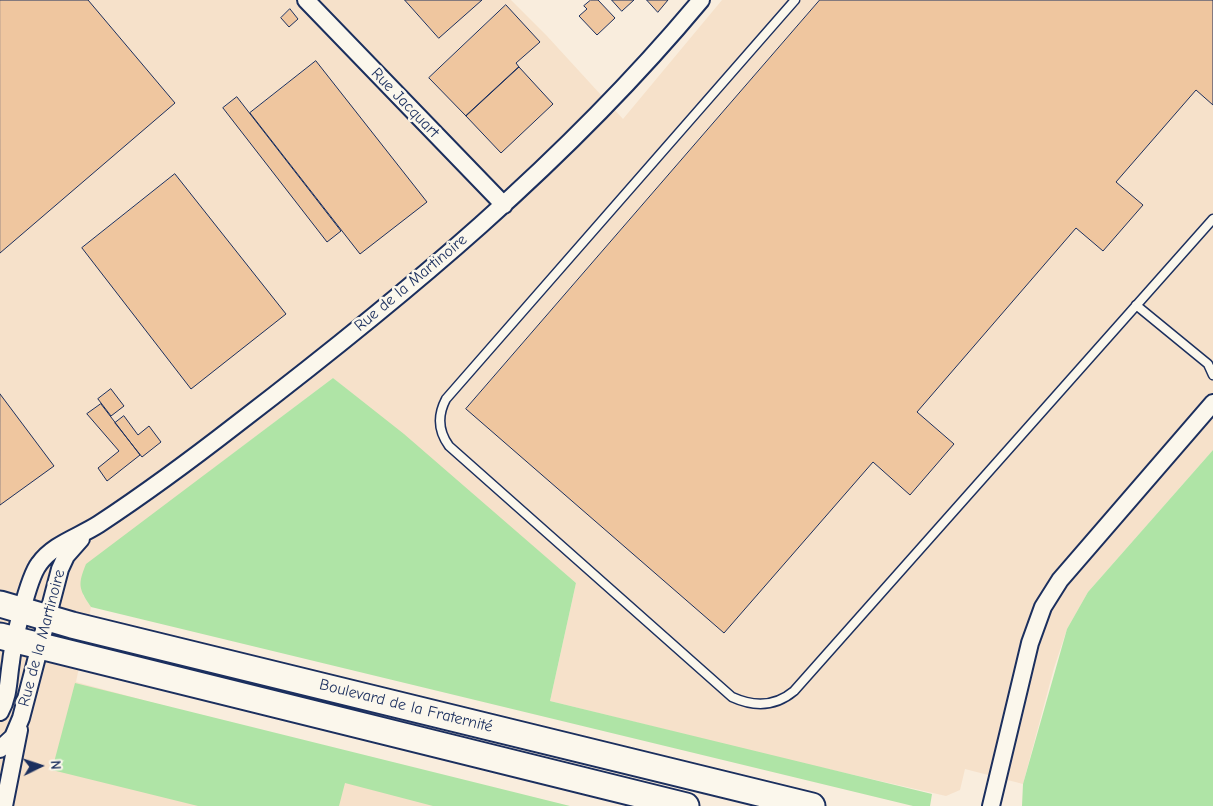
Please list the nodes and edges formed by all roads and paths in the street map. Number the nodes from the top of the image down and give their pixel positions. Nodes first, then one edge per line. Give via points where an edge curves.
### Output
1 (306, 0) edge
2 (701, 0) edge
3 (795, 0) edge
4 (504, 206) junction
5 (1213, 219) edge
6 (1136, 305) junction
7 (1213, 374) edge
8 (1213, 403) edge
9 (90, 530) junction
10 (12, 607) edge
11 (48, 618) junction
12 (8, 638) edge
13 (40, 647) junction
14 (1, 711) edge
15 (21, 718) junction
16 (0, 749) edge
17 (4, 806) edge
18 (686, 806) edge
19 (812, 806) edge
20 (992, 806) edge

1 - 4 street, Rue Jacquart
2 - 4 street, Rue de la Martinoire via 592,122
3 - 6 lane via 446,399 440,414 440,432 449,446 732,697 750,704 771,704 794,691
4 - 9 street, Rue de la Martinoire via 261,405 177,470
5 - 6 lane
6 - 7 lane via 1208,364
8 - 20 street via 1060,580 1043,607 1030,643
9 - 10 street, Rue de la Martinoire via 57,548 40,562
9 - 11 street, Rue de la Martinoire via 62,563
10 - 11 main road, Boulevard de la Fraternité
10 - 12 street, Rue de la Martinoire
11 - 13 street, Rue de la Martinoire
11 - 19 main road, Boulevard de la Fraternité
12 - 13 main road, Boulevard de la Fraternité
12 - 14 street, Rue de la Martinoire
13 - 15 street, Rue de la Martinoire
13 - 18 main road, Boulevard de la Fraternité
15 - 16 street, Rue de la Martinoire via 13,737
15 - 17 street

